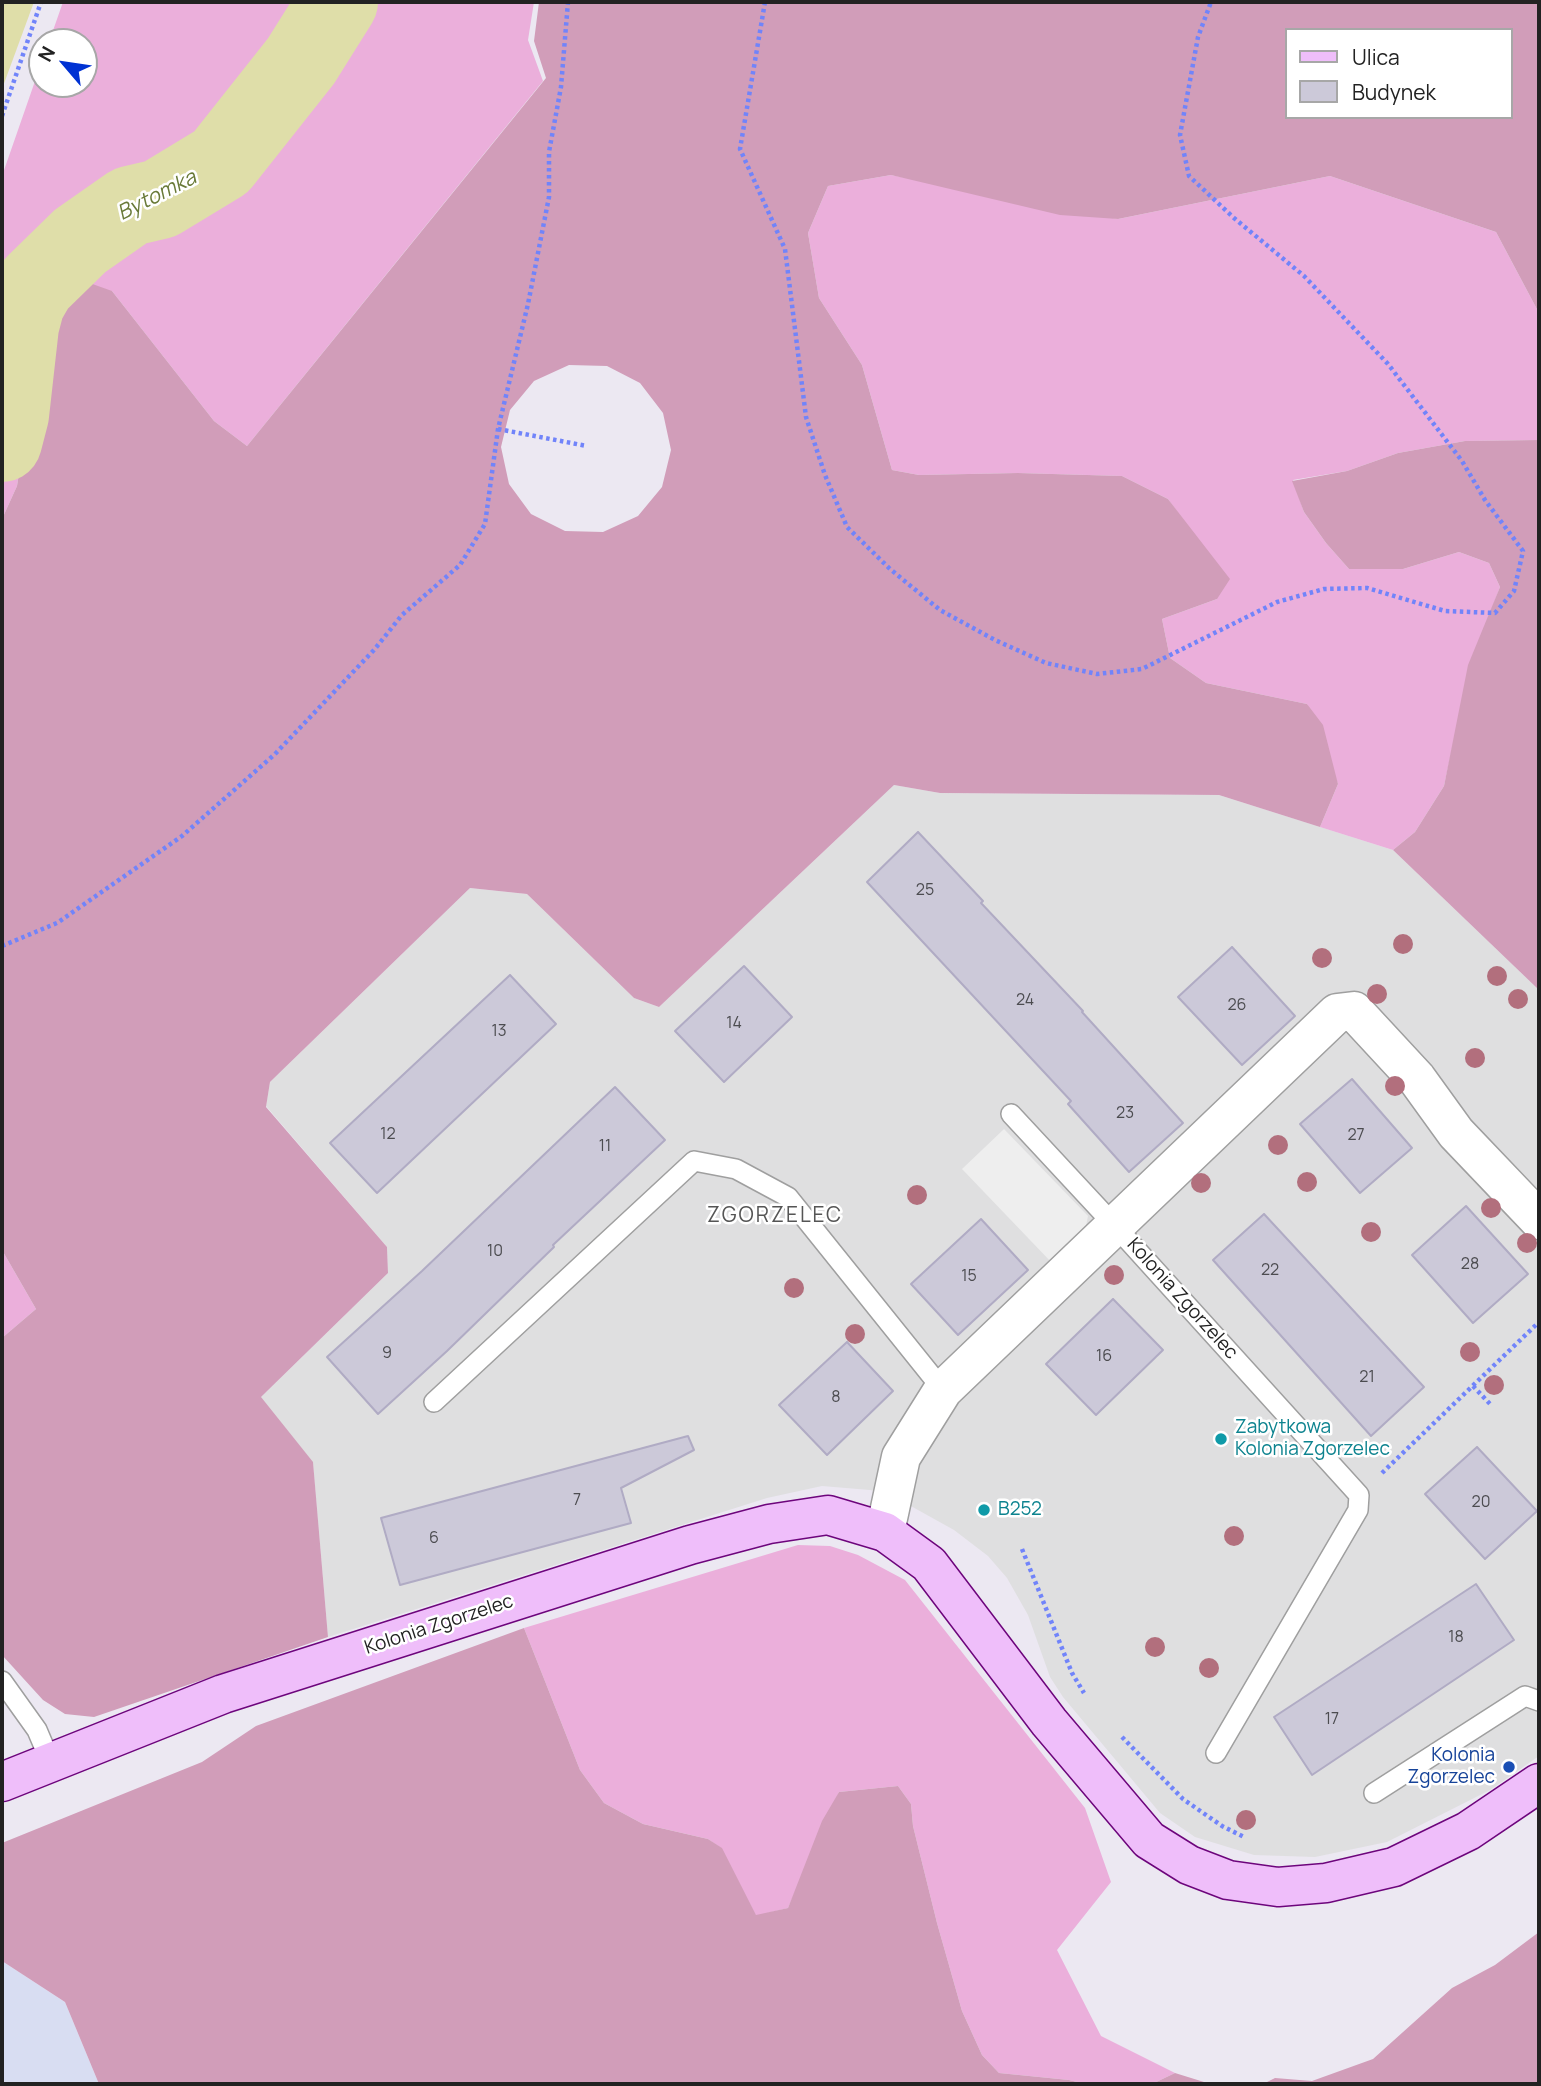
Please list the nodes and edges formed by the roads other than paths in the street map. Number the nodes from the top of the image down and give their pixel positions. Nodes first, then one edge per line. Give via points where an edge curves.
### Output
1 (1010, 1114) dead end
2 (1539, 1220) edge
3 (1116, 1227) junction
4 (943, 1390) junction
5 (434, 1402) dead end
6 (885, 1532) junction
7 (2, 1681) edge
8 (1539, 1701) edge
9 (1216, 1753) dead end
10 (51, 1763) junction
11 (2, 1782) edge
12 (1539, 1783) edge
13 (1374, 1793) dead end

1 - 3 lane, Kolonia Zgorzelec
2 - 3 street, Kolonia Zgorzelec via 1456,1133 1417,1079 1354,1011 1337,1013
3 - 4 street, Kolonia Zgorzelec
3 - 9 lane, Kolonia Zgorzelec via 1359,1495 1358,1510
4 - 5 lane via 788,1197 736,1168 694,1161
4 - 6 street, Kolonia Zgorzelec via 901,1457
6 - 10 street, Kolonia Zgorzelec via 828,1515 769,1524 690,1545 223,1694
6 - 12 street, Kolonia Zgorzelec via 929,1564 1049,1723 1149,1840 1189,1865 1228,1880 1278,1887 1326,1884 1394,1867 1468,1831
7 - 10 lane via 37,1730
8 - 13 lane via 1525,1696
10 - 11 street, Kolonia Zgorzelec

